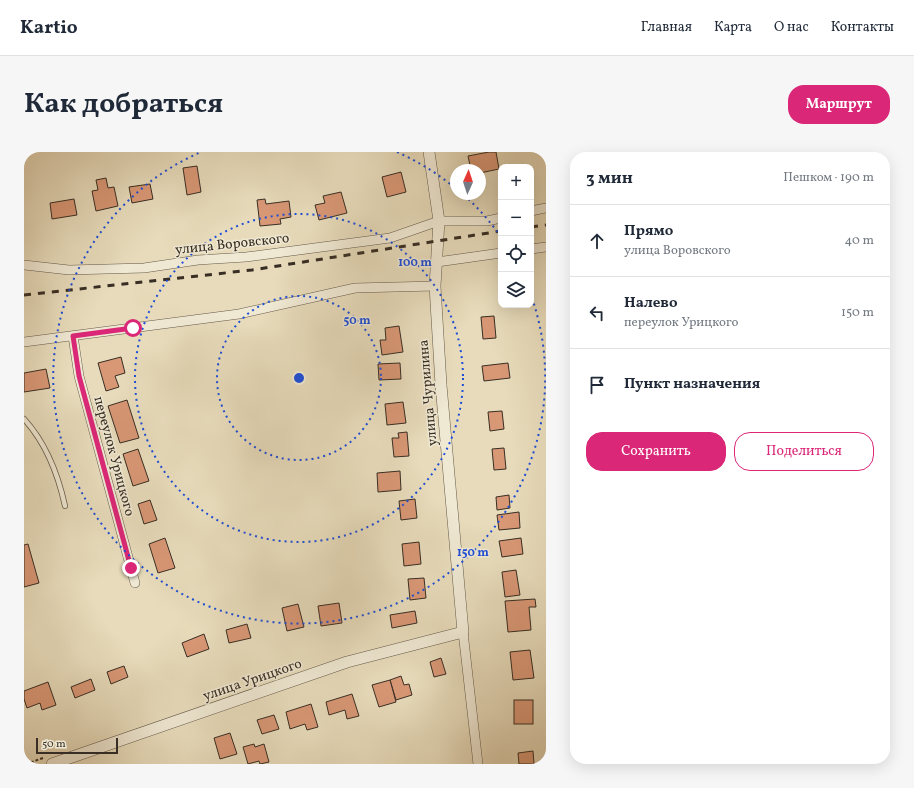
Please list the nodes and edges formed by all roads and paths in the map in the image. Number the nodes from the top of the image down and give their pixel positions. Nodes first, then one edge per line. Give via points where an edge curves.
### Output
1 (429, 152) edge
2 (546, 208) edge
3 (534, 210) edge
4 (498, 219) edge
5 (439, 221) junction
6 (546, 247) edge
7 (534, 249) edge
8 (498, 253) edge
9 (437, 262) junction
10 (24, 265) edge
11 (434, 286) junction
12 (73, 336) junction
13 (24, 342) edge
14 (24, 419) edge
15 (66, 506) dead end
16 (136, 583) dead end
17 (463, 632) junction
18 (52, 764) edge
19 (478, 764) edge

1 - 5 street, улица Чурилина
2 - 3 street
4 - 5 street, улица Воровского
5 - 9 street, улица Чурилина
5 - 10 street, улица Воровского via 390,238 144,268 69,270
6 - 7 street
8 - 9 street
9 - 11 street, улица Чурилина
11 - 12 street via 355,288 239,314
11 - 17 street, улица Чурилина
12 - 13 street
12 - 16 street, переулок Урицкого via 79,376
14 - 15 lane via 38,437 60,480
17 - 18 street, улица Урицкого via 346,662
17 - 19 street

